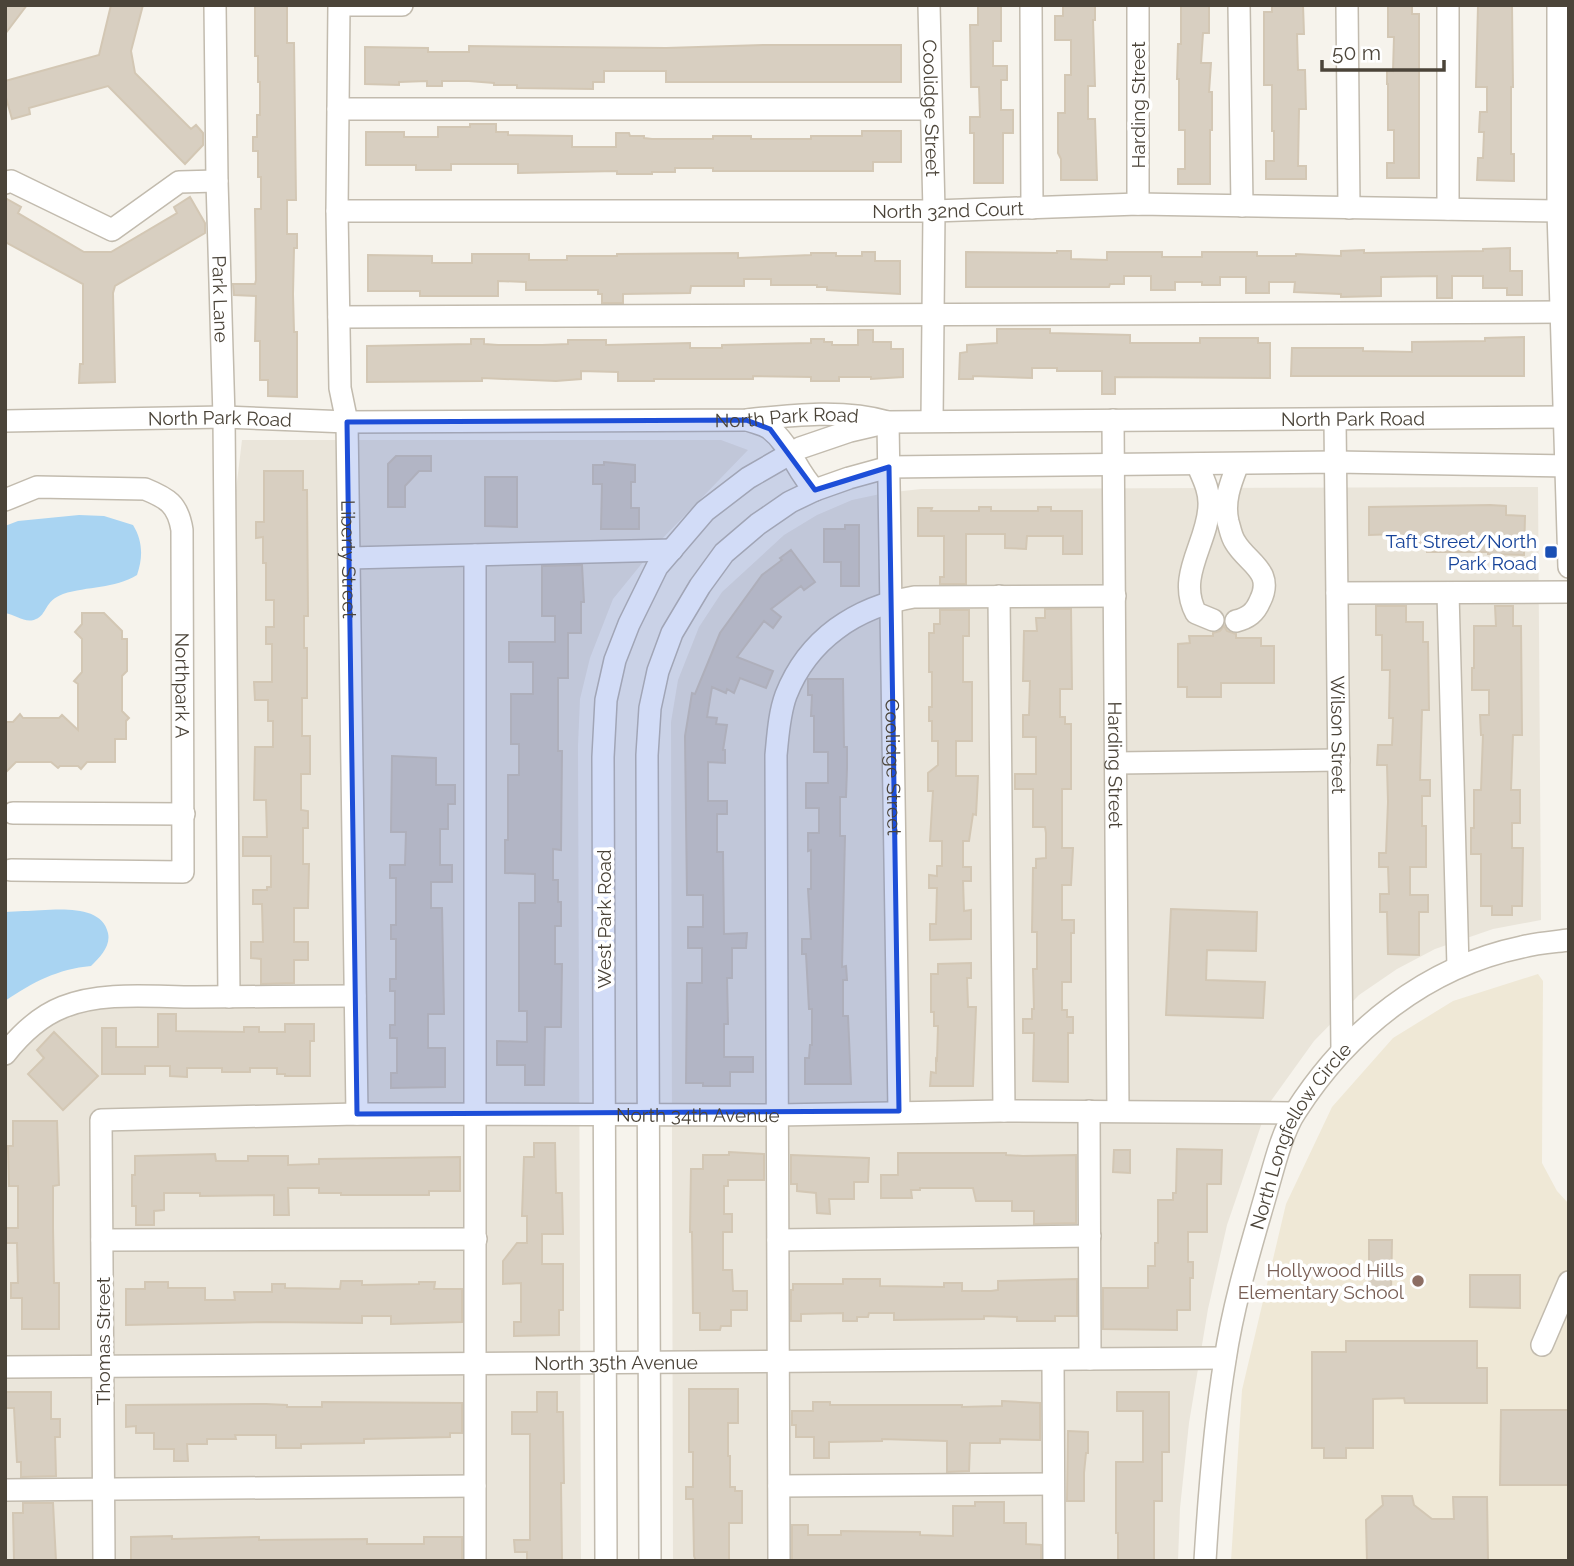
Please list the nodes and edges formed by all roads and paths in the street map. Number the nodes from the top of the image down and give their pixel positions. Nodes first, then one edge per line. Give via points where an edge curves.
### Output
1 (215, 5) edge
2 (339, 5) edge
3 (402, 5) edge
4 (929, 5) edge
5 (1031, 5) edge
6 (1138, 5) edge
7 (1239, 5) edge
8 (1347, 5) edge
9 (1448, 5) edge
10 (1558, 5) edge
11 (338, 109) junction
12 (931, 109) junction
13 (217, 181) junction
14 (5, 183) edge
15 (1138, 204) junction
16 (1242, 206) junction
17 (1032, 208) junction
18 (1349, 208) junction
19 (1448, 209) junction
20 (337, 211) junction
21 (934, 211) junction
22 (1558, 211) junction
23 (1562, 312) junction
24 (933, 315) junction
25 (339, 317) junction
26 (1567, 416) edge
27 (224, 417) junction
28 (746, 420) junction
29 (1113, 420) junction
30 (1335, 420) junction
31 (5, 421) edge
32 (932, 421) junction
33 (347, 422) junction
34 (888, 422) junction
35 (789, 454) junction
36 (1336, 462) junction
37 (1197, 464) junction
38 (1238, 464) junction
39 (1114, 465) junction
40 (1568, 466) edge
41 (889, 467) junction
42 (816, 489) junction
43 (5, 499) edge
44 (672, 550) junction
45 (475, 555) junction
46 (349, 558) junction
47 (1569, 567) edge
48 (1569, 592) edge
49 (1337, 593) junction
50 (1448, 593) junction
51 (999, 596) junction
52 (1115, 596) junction
53 (891, 600) junction
54 (1213, 620) dead end
55 (1236, 621) dead end
56 (1339, 760) junction
57 (1116, 763) junction
58 (13, 813) dead end
59 (184, 814) junction
60 (10, 870) dead end
61 (1569, 940) edge
62 (1458, 967) junction
63 (229, 996) junction
64 (355, 996) junction
65 (1342, 1049) junction
66 (5, 1054) edge
67 (900, 1111) junction
68 (1003, 1111) junction
69 (1089, 1111) junction
70 (1118, 1111) junction
71 (1294, 1113) junction
72 (357, 1114) junction
73 (475, 1114) junction
74 (605, 1115) junction
75 (650, 1115) junction
76 (778, 1115) junction
77 (101, 1121) joint
78 (1090, 1236) junction
79 (475, 1239) junction
80 (102, 1240) junction
81 (778, 1240) junction
82 (1569, 1282) edge
83 (1542, 1345) dead end
84 (1225, 1358) junction
85 (1090, 1359) junction
86 (1053, 1360) junction
87 (778, 1362) junction
88 (650, 1363) junction
89 (475, 1364) junction
90 (606, 1364) junction
91 (103, 1365) junction
92 (5, 1367) edge
93 (1053, 1485) junction
94 (475, 1486) junction
95 (779, 1486) junction
96 (104, 1488) junction
97 (5, 1490) edge
98 (104, 1561) edge
99 (475, 1561) edge
100 (606, 1561) edge
101 (650, 1561) edge
102 (779, 1561) edge
103 (1054, 1561) edge
104 (1205, 1561) edge

1 - 13 street, Park Lane
2 - 3 street
2 - 11 street, Liberty Street
4 - 12 street, Coolidge Street
5 - 17 street
6 - 15 street, Harding Street
7 - 16 street
8 - 18 street
9 - 19 street
10 - 22 street
11 - 12 street
11 - 20 street, Liberty Street
12 - 21 street, Coolidge Street
13 - 14 street via 179,182 112,230 11,181
13 - 27 street, Park Lane
15 - 16 street, North 32nd Court
15 - 17 street, North 32nd Court
16 - 18 street, North 32nd Court
17 - 21 street, North 32nd Court
18 - 19 street, North 32nd Court
19 - 22 street, North 32nd Court
20 - 21 street, North 32nd Court
20 - 25 street, Liberty Street
21 - 24 street, Coolidge Street
22 - 23 street
23 - 24 street
23 - 26 street
24 - 25 street
24 - 32 street, Coolidge Street
25 - 33 street, Liberty Street via 340,388
26 - 30 street, North Park Road
26 - 40 street
27 - 31 street, North Park Road
27 - 33 street, North Park Road
27 - 63 street, Park Lane
28 - 33 street, North Park Road
28 - 34 street, North Park Road via 865,415
28 - 35 street via 770,429
29 - 30 street, North Park Road
29 - 32 street, North Park Road
29 - 39 street, Harding Street
30 - 36 street, Wilson Street
32 - 34 street, North Park Road
33 - 46 street, Liberty Street
34 - 35 street, West Park Road
34 - 41 street, Coolidge Street
35 - 42 street
35 - 44 street, West Park Road via 705,511
36 - 38 street
36 - 40 street
36 - 49 street, Wilson Street
37 - 38 street
37 - 39 street
37 - 54 street via 1208,491 1209,509 1189,594 1196,613
38 - 55 street via 1227,517 1235,542 1264,577 1265,590 1255,611
39 - 41 street
39 - 52 street, Harding Street
40 - 47 street
41 - 42 street
41 - 53 street, Coolidge Street
42 - 75 street via 758,524 724,553 672,633 658,671 647,755
43 - 59 street, Northpark A via 37,487 145,489 180,514
44 - 45 street
44 - 74 street, West Park Road via 657,567 629,624 606,700
45 - 46 street
45 - 73 street
46 - 64 street, Liberty Street
48 - 50 street
49 - 50 street
49 - 56 street, Wilson Street
50 - 62 street
51 - 52 street
51 - 53 street
51 - 68 street
52 - 57 street, Harding Street
53 - 67 street, Coolidge Street
53 - 76 street via 852,616 818,645 786,695 779,724
56 - 57 street
56 - 65 street, Wilson Street
57 - 70 street, Harding Street
58 - 59 street
59 - 60 street, Northpark A via 183,872
61 - 62 street, North Longfellow Circle via 1520,947
62 - 65 street, North Longfellow Circle via 1413,990
63 - 64 street
63 - 66 street via 82,1001 40,1020
64 - 72 street, Liberty Street
65 - 71 street, North Longfellow Circle
67 - 68 street, North 34th Avenue
67 - 76 street, North 34th Avenue
68 - 69 street, North 34th Avenue
69 - 70 street, North 34th Avenue
69 - 78 street
70 - 71 street, North 34th Avenue
71 - 84 street, North Longfellow Circle via 1249,1251
72 - 73 street, North 34th Avenue
72 - 77 street, North 34th Avenue
73 - 74 street, North 34th Avenue
73 - 79 street
74 - 75 street, North 34th Avenue
74 - 90 street, West Park Road
75 - 76 street, North 34th Avenue
75 - 88 street
76 - 81 street
77 - 80 street, Thomas Street
78 - 81 street
78 - 85 street
79 - 80 street
79 - 89 street
80 - 91 street, Thomas Street
81 - 87 street
82 - 83 street
84 - 85 street, North 35th Avenue
84 - 104 street, North Longfellow Circle via 1209,1482
85 - 86 street, North 35th Avenue
86 - 87 street, North 35th Avenue
86 - 93 street
87 - 88 street, North 35th Avenue
87 - 95 street
88 - 90 street, North 35th Avenue
88 - 101 street
89 - 90 street, North 35th Avenue
89 - 91 street, North 35th Avenue
89 - 94 street
90 - 100 street, West Park Road
91 - 92 street, North 35th Avenue
91 - 96 street, Thomas Street
93 - 95 street
93 - 103 street
94 - 96 street
94 - 99 street
95 - 102 street
96 - 97 street
96 - 98 street, Thomas Street

